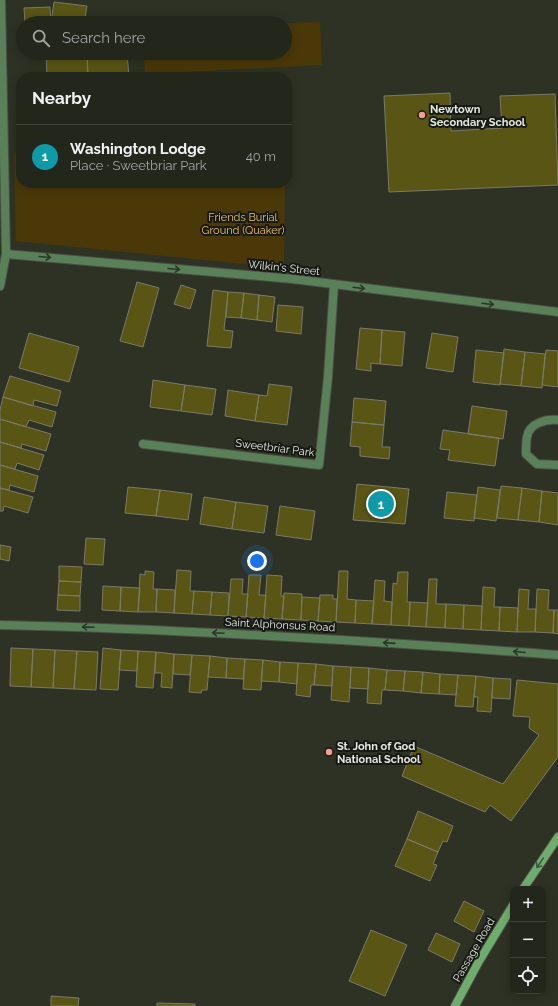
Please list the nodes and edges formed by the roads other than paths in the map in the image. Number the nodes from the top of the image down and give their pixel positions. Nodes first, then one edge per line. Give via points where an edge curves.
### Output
1 (1, 0) edge
2 (6, 254) junction
3 (334, 284) junction
4 (0, 286) edge
5 (558, 312) edge
6 (558, 420) edge
7 (143, 444) dead end
8 (558, 466) edge
9 (0, 625) edge
10 (558, 655) edge
11 (558, 837) edge
12 (525, 886) edge
13 (510, 910) edge
14 (455, 1006) edge

1 - 2 street
2 -> 3 street, Wilkin's Street
2 - 4 street
3 -> 5 street, Wilkin's Street
3 - 7 street, Sweetbriar Park via 319,465
6 - 8 street via 536,424 527,436 526,454 537,464
10 -> 9 street, Saint Alphonsus Road via 235,634
11 -> 12 main road
13 - 14 main road, Passage Road

